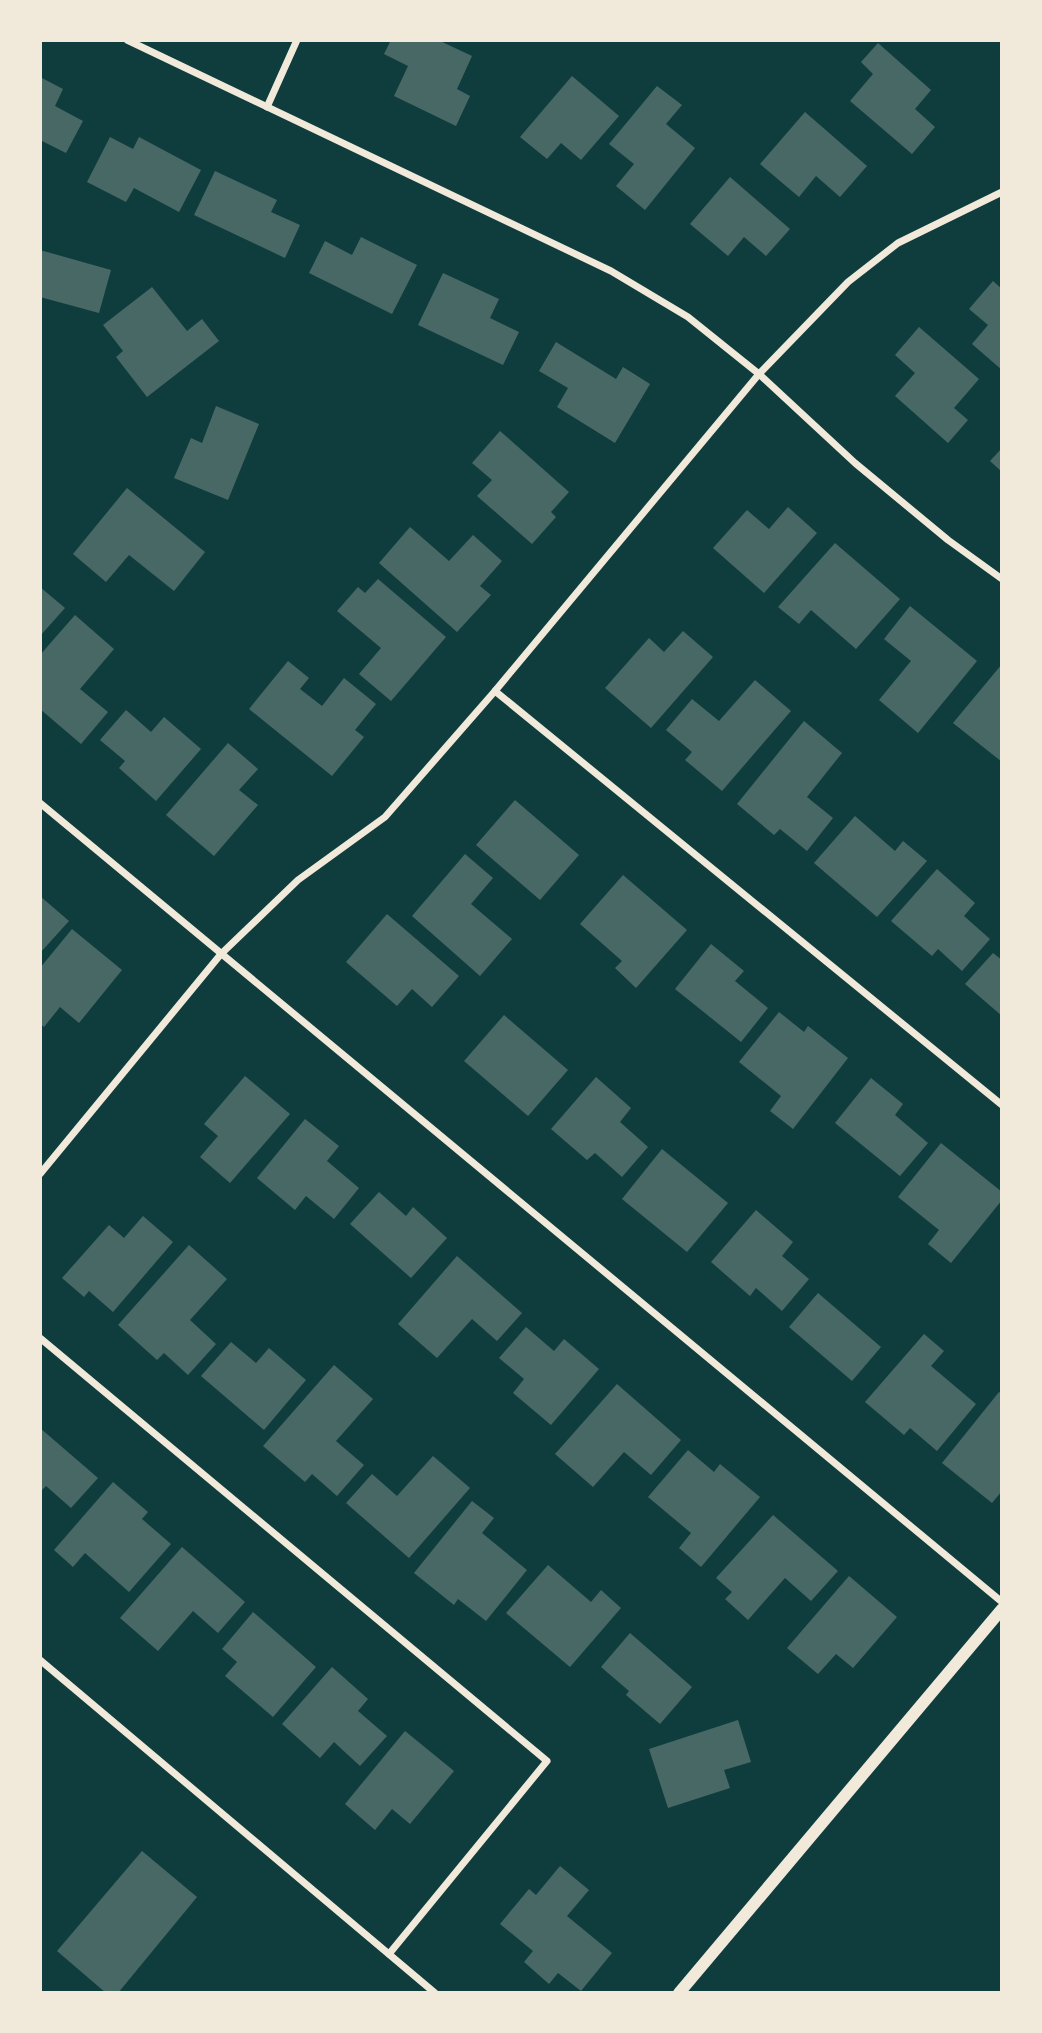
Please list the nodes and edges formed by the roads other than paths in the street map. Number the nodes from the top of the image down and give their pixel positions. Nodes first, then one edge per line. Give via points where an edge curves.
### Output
1 (127, 40) edge
2 (298, 40) edge
3 (267, 107) junction
4 (1002, 192) edge
5 (759, 374) junction
6 (1002, 579) edge
7 (495, 691) junction
8 (40, 803) edge
9 (221, 954) junction
10 (1002, 1105) edge
11 (40, 1174) edge
12 (40, 1338) edge
13 (1002, 1602) edge
14 (1002, 1609) edge
15 (40, 1660) edge
16 (389, 1954) junction
17 (435, 1993) edge
18 (679, 1993) edge

1 - 3 street
2 - 3 street
3 - 5 street via 611,271 688,317
4 - 5 street via 898,243 848,282
5 - 6 street via 855,463
5 - 7 street
7 - 9 street via 386,817 298,880
7 - 10 street
8 - 9 street
9 - 11 street
9 - 13 street
12 - 16 street via 547,1761
14 - 18 street
15 - 16 street
16 - 17 street

